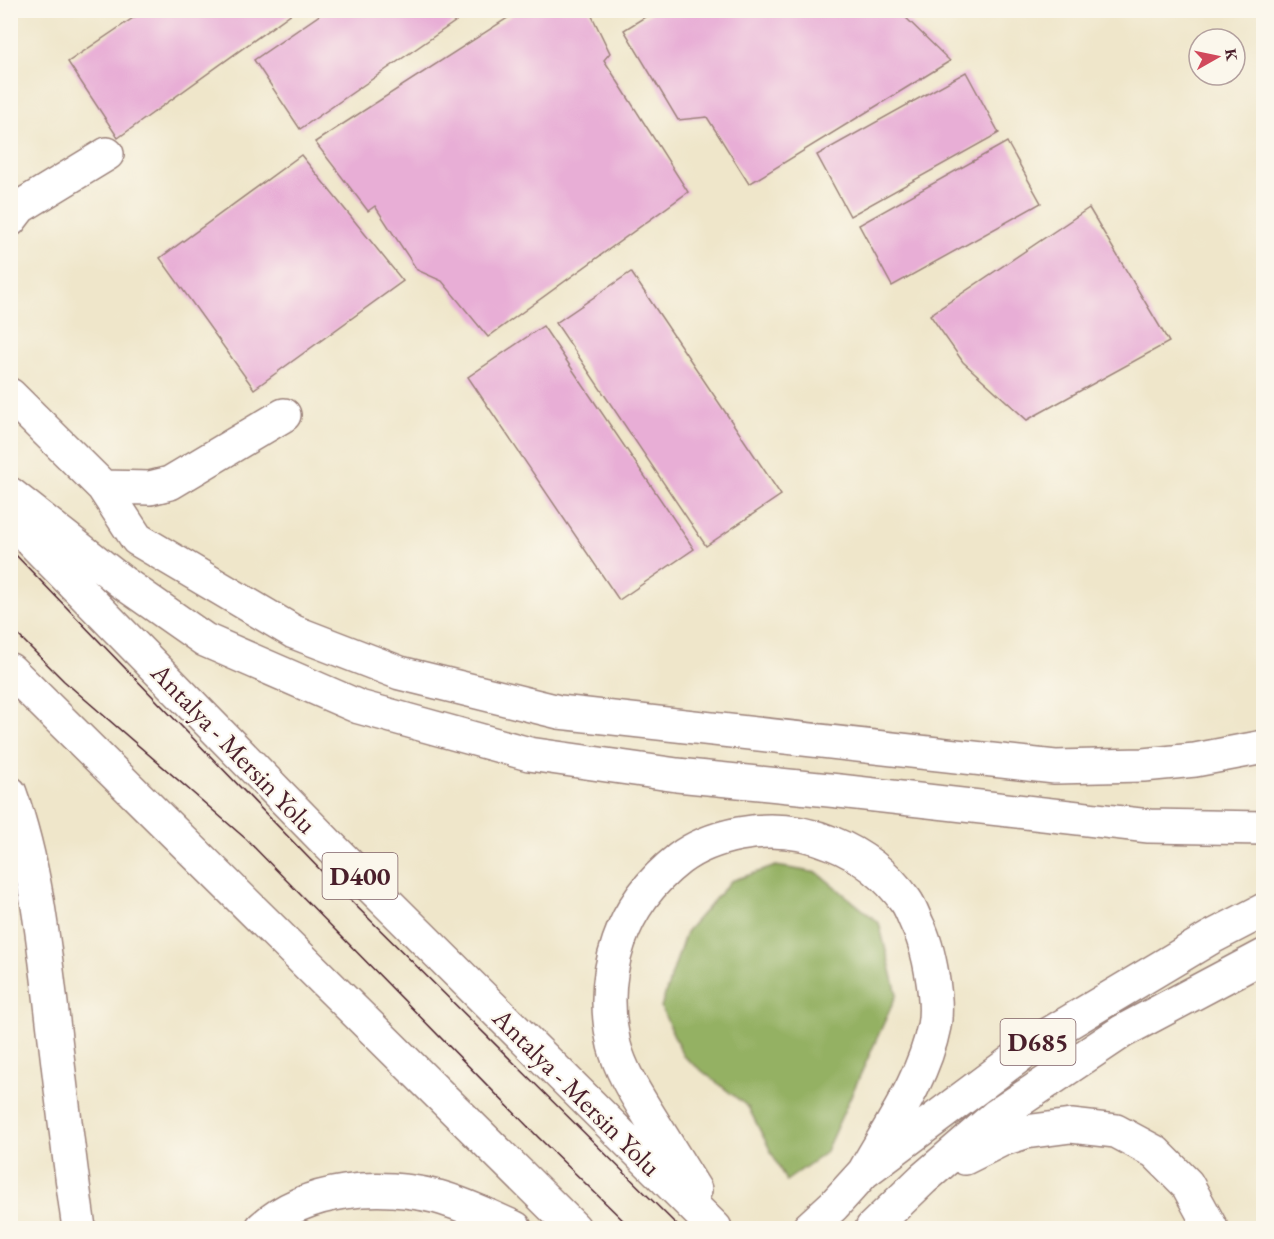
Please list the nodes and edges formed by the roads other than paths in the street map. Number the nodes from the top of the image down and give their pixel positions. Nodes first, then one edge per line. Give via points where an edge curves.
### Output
1 (106, 154) dead end
2 (10, 220) edge
3 (10, 395) edge
4 (284, 415) dead end
5 (103, 487) junction
6 (10, 494) edge
7 (10, 519) edge
8 (10, 670) edge
9 (1263, 747) edge
10 (10, 793) edge
11 (1263, 828) edge
12 (1263, 910) edge
13 (1263, 956) edge
14 (864, 1172) junction
15 (923, 1179) junction
16 (79, 1228) edge
17 (262, 1228) edge
18 (515, 1228) edge
19 (574, 1228) edge
20 (717, 1228) edge
21 (808, 1228) edge
22 (872, 1228) edge
23 (1211, 1228) edge

1 - 2 main road via 20,207
3 - 5 main road
4 - 5 main road via 170,483 150,488
5 - 9 main road via 137,539 294,632 400,673 559,712 1055,767 1143,765
6 - 11 main road via 122,582 205,640 359,707 529,754 677,775 1149,826
7 - 20 main road, Antalya - Mersin Yolu / D400 via 328,844
8 - 19 main road
10 - 16 main road via 30,862 45,949
12 - 14 main road, D685 via 1046,1036
13 - 15 main road, D685 via 1123,1031 996,1116
14 - 20 main road via 922,1066 935,1024 925,940 906,902 878,870 843,846 803,833 782,831 760,830 719,838 681,857 649,885 626,921 615,951 609,1004 614,1045 630,1085
14 - 21 main road, D685
15 - 22 main road, D685
15 - 23 main road via 1025,1132 1071,1126 1116,1131 1155,1152 1187,1184
17 - 18 main road via 312,1199 355,1190 438,1197

